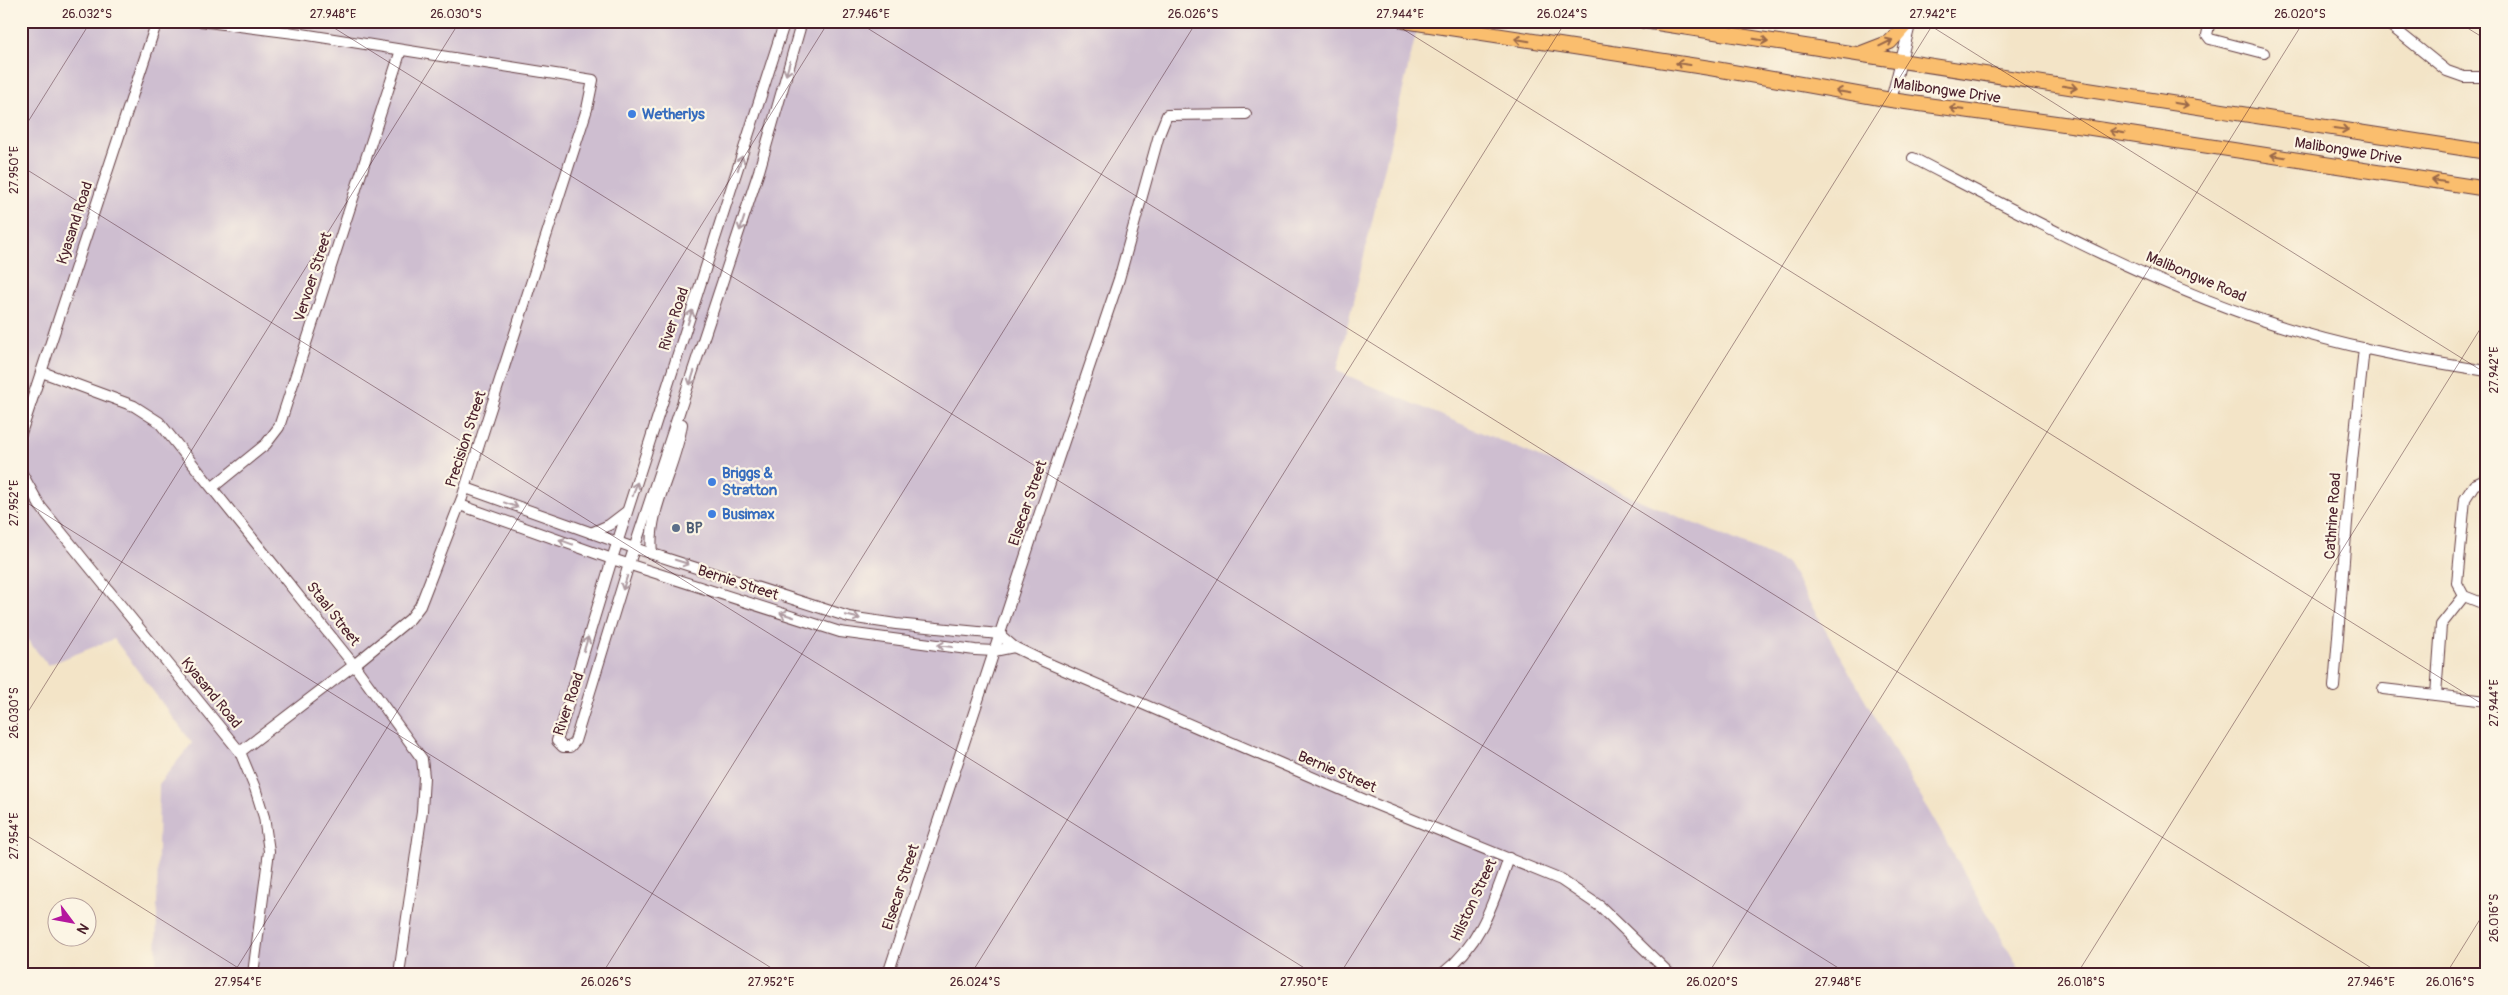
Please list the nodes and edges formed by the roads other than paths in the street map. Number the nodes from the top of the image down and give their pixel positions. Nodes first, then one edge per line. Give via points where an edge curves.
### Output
1 (157, 21) edge
2 (200, 21) edge
3 (785, 21) edge
4 (802, 21) edge
5 (1404, 21) edge
6 (1644, 21) edge
7 (1910, 21) edge
8 (2210, 21) edge
9 (2385, 21) edge
10 (2406, 21) edge
11 (2398, 32) junction
12 (401, 50) junction
13 (2264, 53) dead end
14 (1856, 55) junction
15 (1902, 61) junction
16 (2487, 77) edge
17 (1891, 100) junction
18 (1246, 114) dead end
19 (2487, 152) edge
20 (1913, 158) dead end
21 (2487, 189) edge
22 (2364, 348) junction
23 (2487, 371) edge
24 (42, 372) junction
25 (683, 406) junction
26 (21, 433) edge
27 (21, 472) edge
28 (2487, 479) edge
29 (213, 487) junction
30 (466, 488) junction
31 (460, 505) junction
32 (628, 510) junction
33 (591, 533) junction
34 (618, 542) junction
35 (634, 548) junction
36 (652, 553) junction
37 (612, 559) junction
38 (629, 564) junction
39 (2464, 596) junction
40 (2487, 605) edge
41 (999, 634) junction
42 (1014, 646) junction
43 (994, 651) junction
44 (354, 665) junction
45 (2334, 686) dead end
46 (2383, 689) dead end
47 (2436, 695) junction
48 (2487, 701) edge
49 (240, 752) junction
50 (1509, 858) junction
51 (253, 974) edge
52 (399, 974) edge
53 (888, 974) edge
54 (1442, 974) edge
55 (1670, 974) edge

1 - 24 street, Kyasand Road
2 - 12 street
32 -> 3 street, River Road
4 -> 25 street, River Road via 759,171
17 -> 5 main road, Malibongwe Drive via 1710,68
6 -> 14 main road, Malibongwe Drive
14 -> 7 main road via 1890,42
7 - 15 street
8 - 13 street via 2210,39
9 - 11 street
10 - 11 street
11 - 16 street via 2451,73 2464,77
12 - 29 street, Vervoer Street via 279,427 266,444
12 - 30 street, Precision Street via 593,80 592,94
14 - 15 main road, Malibongwe Drive
15 - 17 street
15 -> 19 main road, Malibongwe Drive
21 -> 17 main road, Malibongwe Drive via 2058,122
18 - 41 street, Elsecar Street via 1167,115 1119,279
20 - 22 street, Malibongwe Road via 2166,283 2263,320
22 - 23 street, Malibongwe Road
22 - 45 street, Cathrine Road
24 - 26 street, Kyasand Road
24 - 29 street, Staal Street via 146,412 159,422
25 - 35 street, River Road
25 - 36 street via 677,449 651,530
27 - 49 street, Kyasand Road via 40,506
28 - 39 street via 2474,484 2465,499 2457,583
29 - 44 street, Staal Street
30 - 31 street, Precision Street
30 -> 33 street, Bernie Street
37 -> 31 street, Bernie Street
31 - 44 street, Precision Street via 420,606 410,619
32 - 33 street via 617,521
32 - 34 street, River Road
33 - 34 street, Bernie Street
34 - 35 street, Bernie Street
34 - 37 street, River Road
35 - 36 street, Bernie Street
35 - 38 street, River Road
36 -> 41 street, Bernie Street via 854,618
37 - 38 street, Bernie Street
38 -> 37 street, River Road via 575,741 570,747 564,747 557,741
43 -> 38 street, Bernie Street via 845,634
39 - 40 street
39 - 47 street via 2441,625
41 - 42 street, Bernie Street
41 - 43 street, Elsecar Street
42 - 43 street, Bernie Street
42 - 50 street, Bernie Street via 1351,794
43 - 53 street, Elsecar Street
44 - 49 street, Precision Street
44 - 52 street, Staal Street via 416,747 424,766 422,811
46 - 47 street
47 - 48 street
49 - 51 street, Kyasand Road via 264,817 269,851
50 - 54 street, Hilston Street via 1472,944
50 - 55 street, Bernie Street via 1572,886 1601,907

